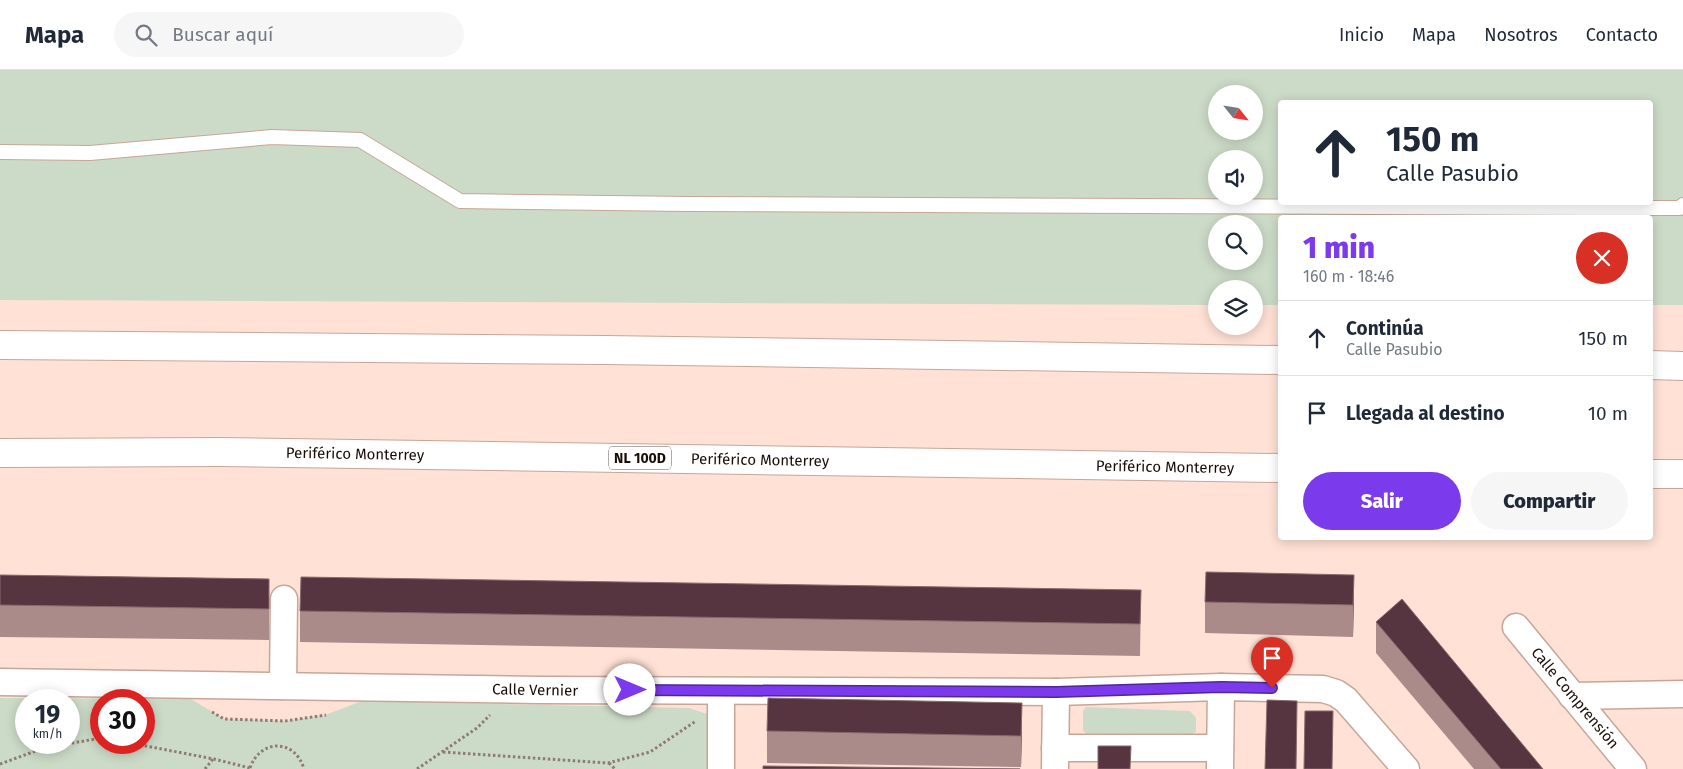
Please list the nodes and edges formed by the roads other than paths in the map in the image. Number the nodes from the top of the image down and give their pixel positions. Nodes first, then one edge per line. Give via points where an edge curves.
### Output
1 (0, 152) edge
2 (1683, 205) edge
3 (0, 345) edge
4 (1278, 360) edge
5 (1653, 366) edge
6 (1683, 366) edge
7 (0, 453) edge
8 (1278, 468) edge
9 (1653, 474) edge
10 (1683, 474) edge
11 (284, 599) dead end
12 (1516, 627) dead end
13 (0, 682) edge
14 (283, 686) junction
15 (1221, 687) junction
16 (721, 691) junction
17 (1056, 692) junction
18 (1683, 694) edge
19 (1572, 696) junction
20 (1382, 741) junction
21 (1055, 758) edge
22 (1220, 758) edge
23 (721, 769) edge
24 (1380, 769) edge
25 (1406, 769) edge
26 (1633, 769) edge

1 - 2 lane via 90,152 272,137 360,140 460,201 1574,208 1680,208
3 - 4 highway
5 - 6 highway
7 - 8 highway, Periférico Monterrey / NL 100D via 221,452
9 - 10 highway
11 - 14 street
12 - 19 street, Calle Comprensión
13 - 14 street, Calle Vernier
14 - 16 street, Calle Vernier
15 - 17 street, Calle Vernier
15 - 20 street, Calle Vernier via 1323,689 1336,693
15 - 22 street
16 - 17 street, Calle Vernier
16 - 23 street
17 - 21 street
18 - 19 street
19 - 26 street, Calle Comprensión
20 - 24 street
20 - 25 street, Calle Vernier
21 - 22 street

